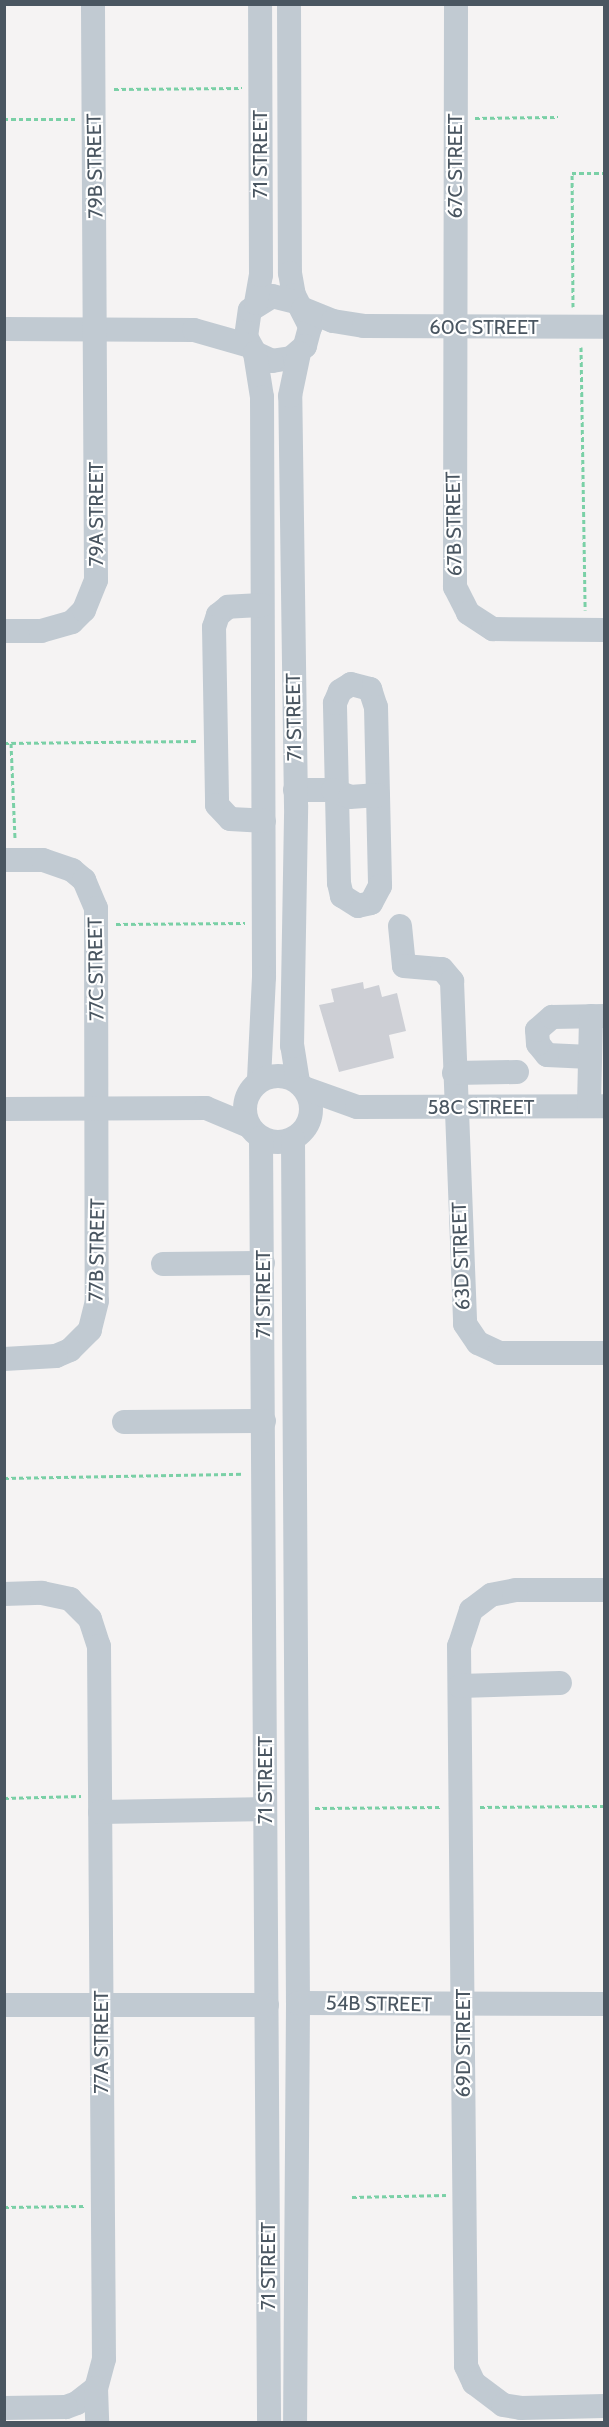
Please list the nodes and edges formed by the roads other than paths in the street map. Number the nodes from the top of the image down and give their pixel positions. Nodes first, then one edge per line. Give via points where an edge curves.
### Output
1 (93, 4) edge
2 (260, 4) edge
3 (289, 4) edge
4 (456, 4) edge
5 (300, 305) junction
6 (253, 306) junction
7 (364, 326) junction
8 (454, 327) junction
9 (604, 327) edge
10 (97, 328) junction
11 (4, 329) edge
12 (194, 330) junction
13 (253, 349) junction
14 (302, 349) junction
15 (262, 605) junction
16 (595, 630) edge
17 (4, 631) edge
18 (378, 795) junction
19 (342, 797) junction
20 (296, 798) junction
21 (264, 821) junction
22 (10, 860) edge
23 (400, 926) dead end
24 (598, 1016) edge
25 (590, 1057) junction
26 (517, 1072) dead end
27 (454, 1073) junction
28 (256, 1084) junction
29 (301, 1085) junction
30 (597, 1106) edge
31 (357, 1107) junction
32 (456, 1107) junction
33 (206, 1108) junction
34 (4, 1109) edge
35 (97, 1109) junction
36 (255, 1132) junction
37 (299, 1133) junction
38 (263, 1263) junction
39 (163, 1264) dead end
40 (604, 1353) edge
41 (4, 1359) edge
42 (264, 1421) junction
43 (124, 1422) dead end
44 (604, 1590) edge
45 (4, 1594) edge
46 (560, 1683) dead end
47 (460, 1686) junction
48 (100, 1804) junction
49 (265, 1809) junction
50 (298, 2003) junction
51 (4, 2004) edge
52 (101, 2004) junction
53 (463, 2004) junction
54 (604, 2004) edge
55 (267, 2005) junction
56 (96, 2388) junction
57 (604, 2406) edge
58 (4, 2408) edge
59 (97, 2422) edge
60 (269, 2422) edge
61 (295, 2422) edge

1 - 10 street, 79B STREET
2 - 6 street, 71 STREET via 261,274
3 - 5 street, 71 STREET via 290,273
4 - 8 street, 67C STREET
5 - 6 street via 280,296
5 - 7 street, 60C STREET via 333,321
5 - 14 street via 310,327
6 - 12 street
6 - 13 street via 244,328
7 - 8 street, 60C STREET
7 - 14 street, 60C STREET
8 - 9 street, 60C STREET
8 - 16 street, 67B STREET via 453,572 460,600 479,622 493,629
10 - 11 street
10 - 12 street
10 - 17 street, 79A STREET via 96,580 92,596 84,610 57,629
12 - 13 street
13 - 14 street via 273,361
13 - 15 street, 71 STREET via 262,386
14 - 20 street, 71 STREET via 290,396
15 - 21 street, 71 STREET
15 - 21 street via 228,607 215,621 215,741 219,811 230,819
18 - 19 street
18 - 19 street via 380,886 376,898 365,905 352,904 339,890
18 - 19 street via 376,700 370,689 358,684 340,691 335,703
19 - 20 street
20 - 29 street, 71 STREET via 292,1028
21 - 28 street, 71 STREET via 264,1025
22 - 35 street, 77C STREET via 43,860 72,870 91,894 96,924
23 - 27 street, 63D STREET via 404,966 441,969 451,977
24 - 25 street
24 - 25 street via 552,1017 540,1024 536,1037 547,1055
25 - 30 street
26 - 27 street
27 - 32 street, 63D STREET
28 - 29 street via 283,1076
28 - 33 street
28 - 36 street via 245,1102
29 - 31 street, 58C STREET
29 - 37 street via 311,1103
30 - 32 street, 58C STREET
31 - 32 street, 58C STREET
31 - 37 street, 58C STREET
32 - 40 street, 63D STREET via 462,1312 470,1334 487,1349 499,1353
33 - 35 street
33 - 36 street
34 - 35 street
35 - 41 street, 77B STREET via 96,1316 90,1330 70,1350 56,1356
36 - 37 street via 277,1143
36 - 38 street, 71 STREET
37 - 50 street, 71 STREET
38 - 39 street
38 - 42 street, 71 STREET
42 - 43 street
42 - 49 street, 71 STREET
44 - 47 street, 69D STREET via 516,1590 491,1595 468,1616 459,1646
45 - 48 street, 77A STREET via 42,1593 70,1599 90,1619 99,1646
46 - 47 street
47 - 53 street, 69D STREET
48 - 49 street
48 - 52 street, 77A STREET
49 - 55 street, 71 STREET
50 - 53 street, 54B STREET
50 - 61 street, 71 STREET
51 - 52 street
52 - 55 street
52 - 56 street, 77A STREET via 104,2359
53 - 54 street, 54B STREET
53 - 57 street, 69D STREET via 466,2366 474,2383 487,2396 521,2408
55 - 60 street, 71 STREET
56 - 58 street via 77,2403
56 - 59 street, 77A STREET

